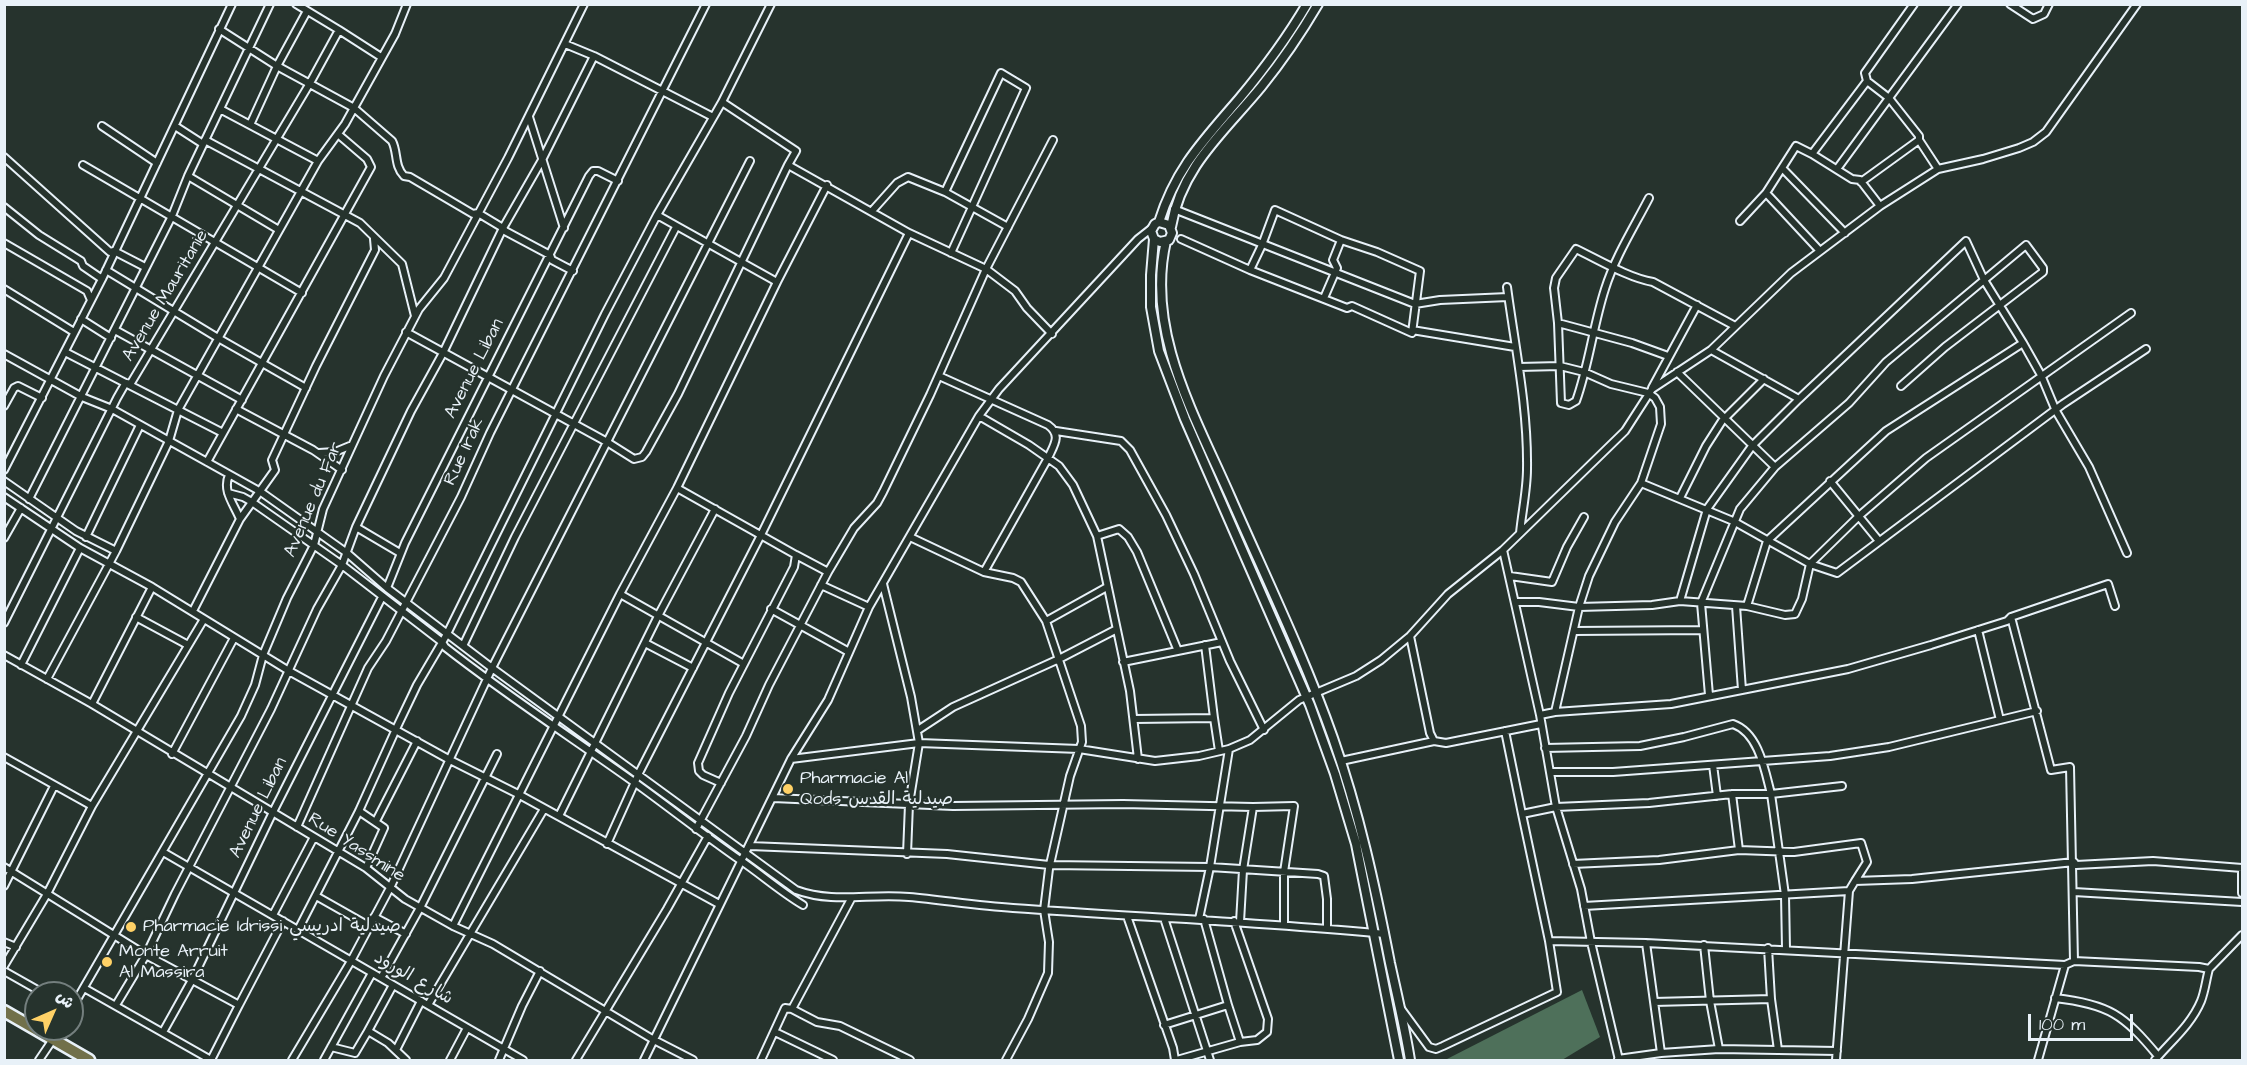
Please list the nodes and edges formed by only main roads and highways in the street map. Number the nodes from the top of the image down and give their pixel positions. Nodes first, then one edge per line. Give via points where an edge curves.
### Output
1 (4, 1011) edge
2 (89, 1060) edge

1 - 2 main road

